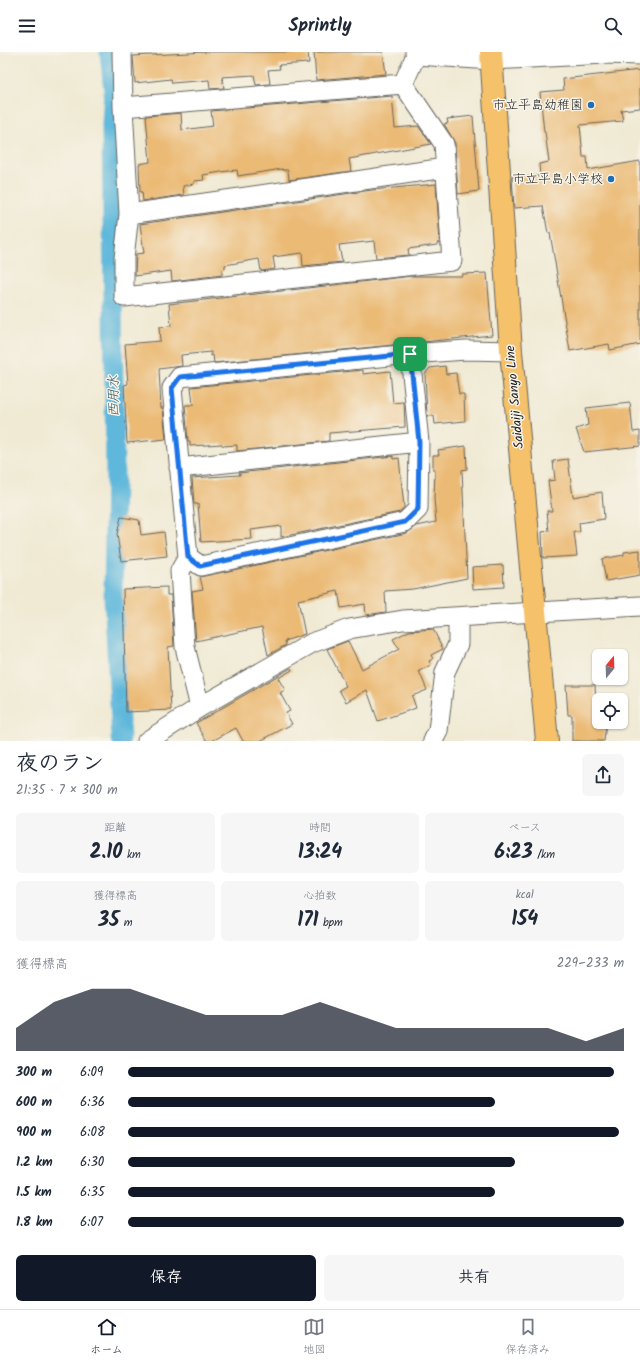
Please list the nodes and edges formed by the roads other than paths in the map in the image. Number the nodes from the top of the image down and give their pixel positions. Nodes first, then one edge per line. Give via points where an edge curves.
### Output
1 (122, 52) edge
2 (415, 53) edge
3 (640, 55) edge
4 (492, 56) edge
5 (403, 84) junction
6 (122, 107) junction
7 (445, 168) junction
8 (129, 214) junction
9 (511, 352) junction
10 (410, 354) junction
11 (419, 442) junction
12 (179, 468) junction
13 (188, 557) junction
14 (640, 606) edge
15 (534, 613) junction
16 (458, 617) junction
17 (200, 708) junction
18 (147, 741) edge
19 (433, 741) edge
20 (547, 741) edge

1 - 6 street
2 - 4 street
2 - 5 street
3 - 4 street
4 - 9 main road, Saidaiji Sanyo Line
5 - 6 street
5 - 7 street via 444,144
6 - 8 street
7 - 8 street
7 - 8 street via 452,262 124,297 124,258
9 - 10 street via 466,350
9 - 15 main road, Saidaiji Sanyo Line
10 - 11 street
10 - 12 street via 180,377 172,388
11 - 12 street
11 - 13 street via 418,509 405,522 200,566
12 - 13 street
13 - 17 street via 180,570 185,647
14 - 15 street
15 - 16 street
15 - 20 main road, Saidaiji Sanyo Line
16 - 17 street via 402,620 349,630 312,643
16 - 19 street via 458,644 445,672 438,731
17 - 18 street

